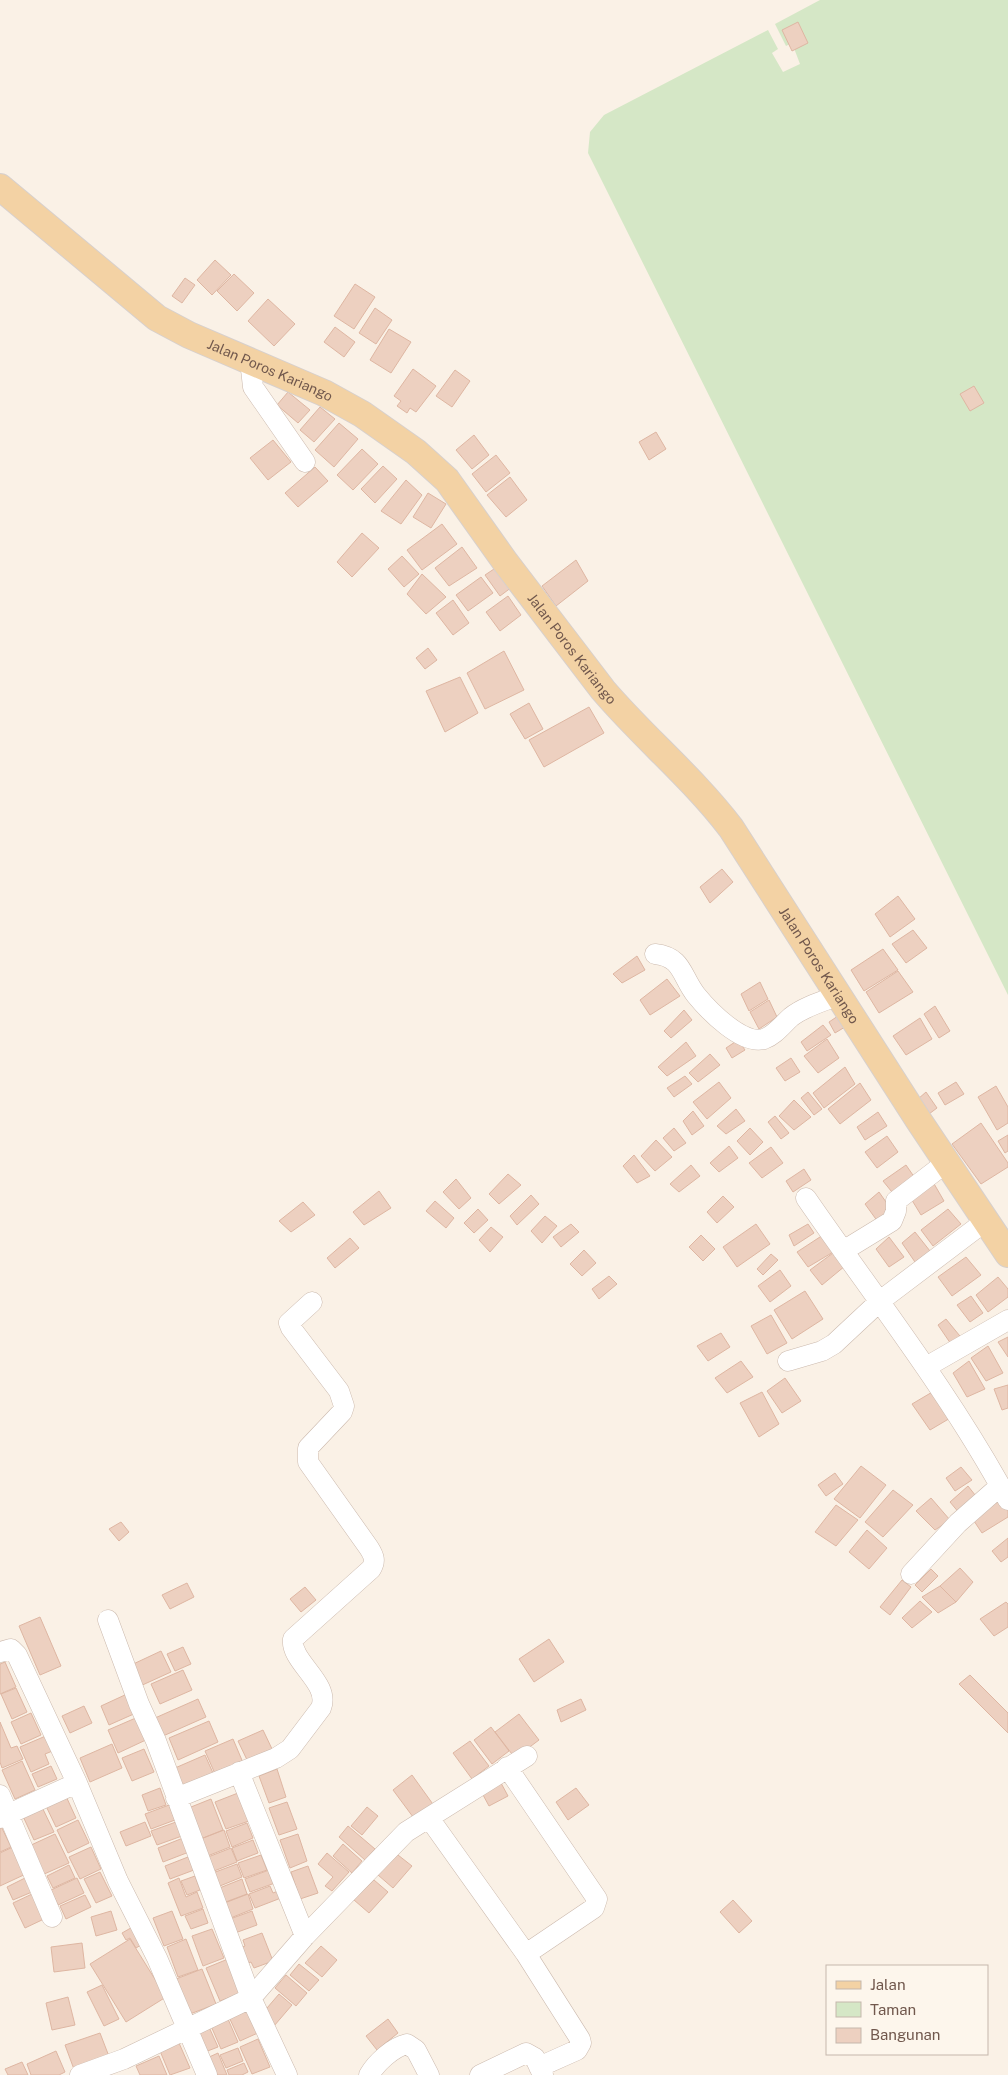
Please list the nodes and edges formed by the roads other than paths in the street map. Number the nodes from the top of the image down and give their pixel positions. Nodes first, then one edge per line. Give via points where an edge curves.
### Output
1 (0, 186) edge
2 (250, 360) junction
3 (305, 462) dead end
4 (655, 954) dead end
5 (840, 995) junction
6 (947, 1162) junction
7 (806, 1198) dead end
8 (987, 1220) junction
9 (843, 1251) junction
10 (1008, 1254) edge
11 (880, 1301) junction
12 (312, 1302) dead end
13 (1008, 1320) edge
14 (788, 1361) dead end
15 (926, 1367) junction
16 (1004, 1493) edge
17 (911, 1574) dead end
18 (108, 1620) dead end
19 (0, 1652) edge
20 (527, 1756) dead end
21 (507, 1767) junction
22 (239, 1772) junction
23 (77, 1782) junction
24 (0, 1795) edge
25 (176, 1798) junction
26 (4, 1816) edge
27 (429, 1818) junction
28 (52, 1917) dead end
29 (305, 1936) junction
30 (526, 1954) junction
31 (251, 1998) junction
32 (188, 2029) junction
33 (127, 2067) edge
34 (541, 2071) edge
35 (80, 2075) edge
36 (207, 2075) edge
37 (287, 2075) edge
38 (369, 2075) edge
39 (429, 2075) edge
40 (480, 2075) edge

1 - 2 main road, Jalan Poros Kariango via 157,318
2 - 3 street via 253,387
2 - 5 main road, Jalan Poros Kariango via 343,403 397,437 442,474 603,690 723,817
4 - 5 street via 668,955 696,994 728,1027 753,1040 765,1038 801,1011
5 - 6 main road, Jalan Poros Kariango
6 - 8 main road, Jalan Poros Kariango
6 - 9 street via 896,1201 892,1220
7 - 9 street
8 - 10 main road, Jalan Poros Kariango
8 - 11 street
9 - 11 street
11 - 14 street via 834,1344
11 - 15 street
12 - 22 street via 292,1318 291,1328 339,1391 344,1406 308,1448 308,1462 369,1548 374,1560 371,1570 293,1640 294,1648 323,1696 321,1708 284,1754
13 - 15 street
15 - 16 street
16 - 17 street via 958,1523
18 - 25 street
19 - 23 street via 11,1649 17,1655
20 - 21 street
21 - 27 street
21 - 30 street via 597,1899 594,1908
22 - 25 street
22 - 29 street
23 - 26 street
23 - 32 street via 118,1881
24 - 26 street
25 - 31 street
26 - 28 street
27 - 29 street via 406,1832
27 - 30 street
29 - 31 street
30 - 34 street via 581,2044 577,2050
31 - 32 street
31 - 37 street
32 - 33 street
32 - 36 street
33 - 35 street
34 - 40 street via 533,2055 526,2053
38 - 39 street via 385,2057 407,2044 416,2050

